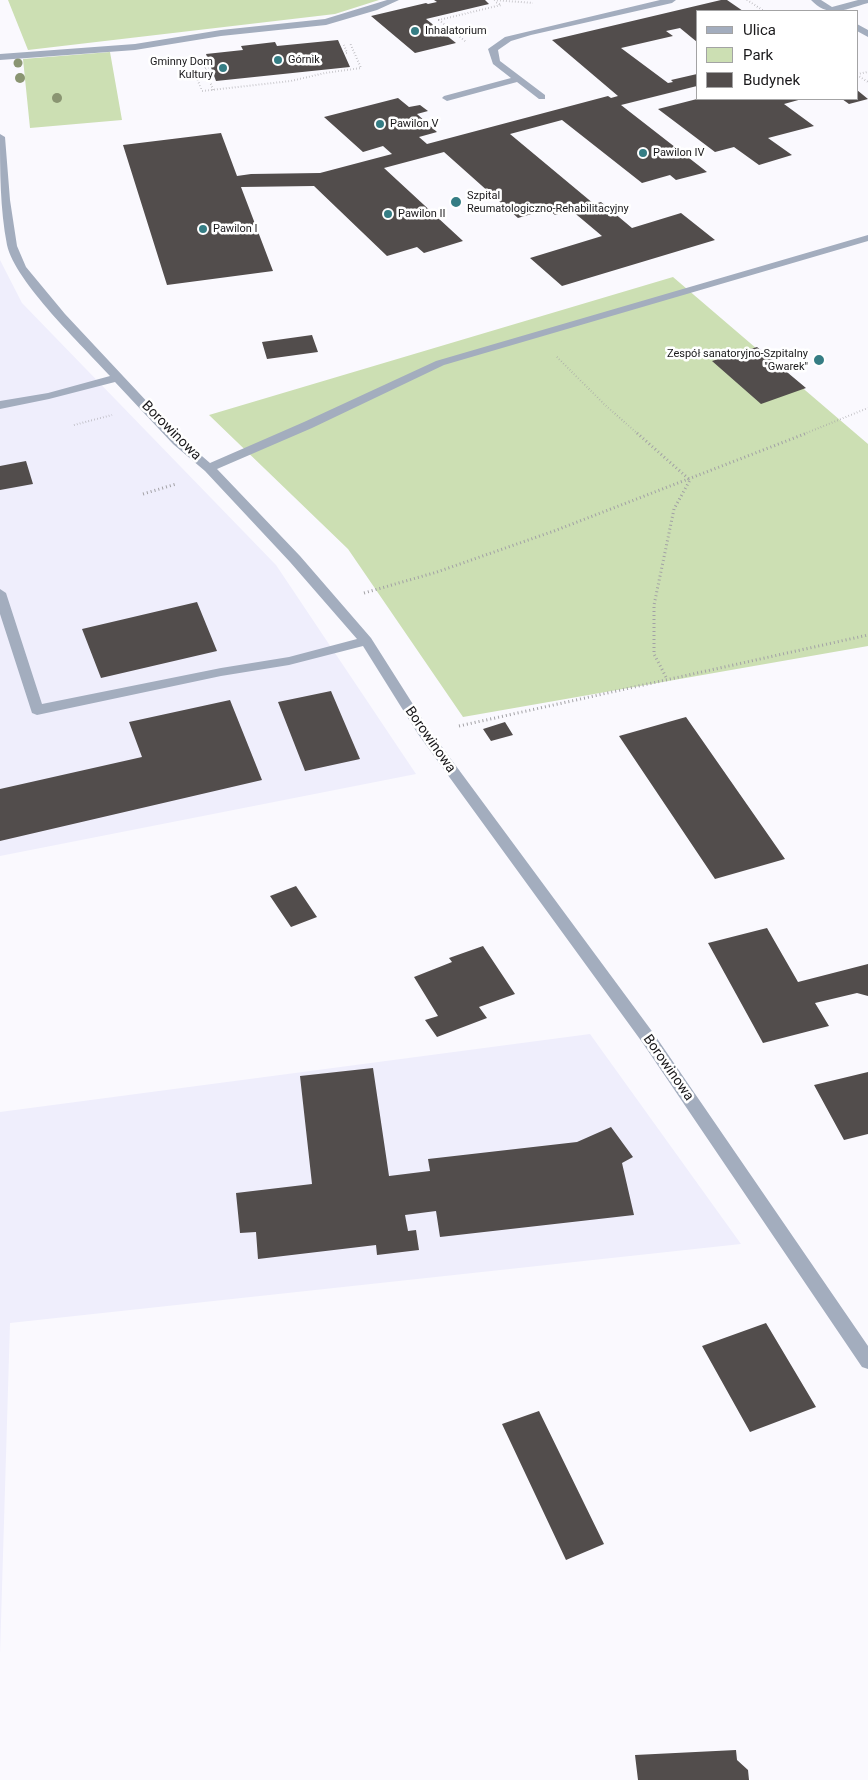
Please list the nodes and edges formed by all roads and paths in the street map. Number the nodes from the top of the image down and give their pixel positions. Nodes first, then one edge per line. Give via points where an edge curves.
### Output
1 (395, 0) edge
2 (672, 0) edge
3 (747, 0) edge
4 (815, 0) edge
5 (868, 0) edge
6 (496, 1) dead end
7 (762, 10) edge
8 (830, 10) edge
9 (835, 10) edge
10 (349, 42) dead end
11 (499, 45) junction
12 (345, 46) dead end
13 (344, 53) dead end
14 (0, 57) edge
15 (190, 59) dead end
16 (211, 67) dead end
17 (519, 79) junction
18 (213, 90) junction
19 (542, 97) dead end
20 (447, 98) dead end
21 (0, 137) edge
22 (868, 238) edge
23 (532, 336) junction
24 (119, 377) junction
25 (0, 405) edge
26 (868, 408) edge
27 (113, 415) dead end
28 (74, 425) dead end
29 (209, 468) junction
30 (690, 480) junction
31 (176, 484) dead end
32 (144, 494) dead end
33 (0, 593) edge
34 (359, 595) dead end
35 (868, 635) edge
36 (366, 641) junction
37 (667, 679) junction
38 (458, 726) dead end
39 (868, 1361) edge

1 - 14 street via 326,22 221,33 135,47
2 - 11 street via 529,33
3 - 7 path
4 - 8 street
5 - 9 street
6 - 11 path via 501,5 439,20 464,41
10 - 18 path via 361,68 292,81
11 - 17 street via 493,48 496,62
12 - 13 path via 347,53
15 - 18 path via 202,91
16 - 18 path via 205,68
17 - 19 street
17 - 20 street
21 - 24 street, Borowinowa via 12,246 21,268
22 - 23 street
23 - 29 street via 440,363 308,426
23 - 30 path
24 - 25 street
24 - 29 street, Borowinowa via 177,441
26 - 30 path
27 - 28 path
29 - 36 street, Borowinowa
30 - 34 path via 537,537
30 - 37 path via 674,509 654,605 654,654
31 - 32 path
33 - 36 street via 37,710 289,661
35 - 37 path
36 - 39 street, Borowinowa via 423,731 648,1038
37 - 38 path

